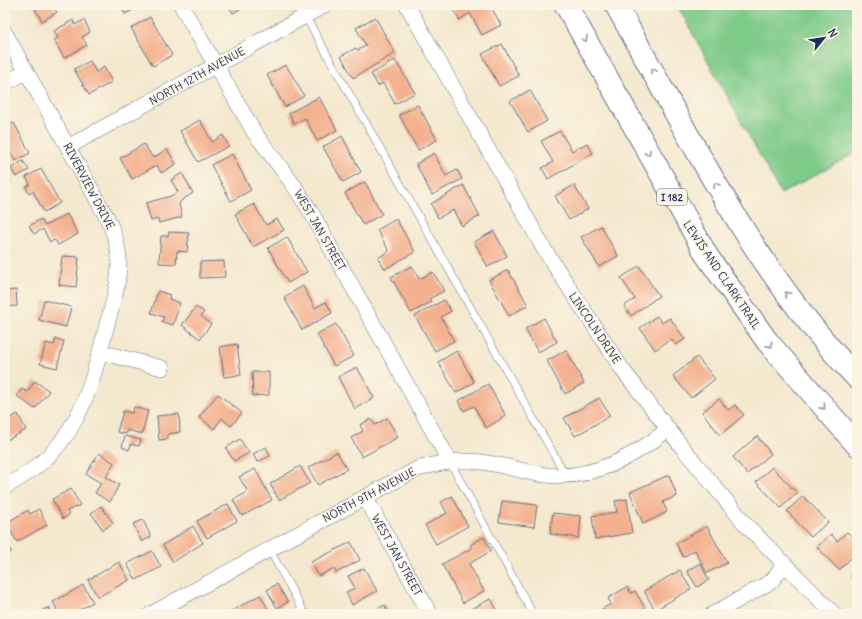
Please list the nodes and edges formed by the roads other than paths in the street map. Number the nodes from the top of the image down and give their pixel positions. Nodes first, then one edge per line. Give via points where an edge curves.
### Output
1 (181, 5) edge
2 (325, 5) edge
3 (407, 5) edge
4 (566, 5) edge
5 (616, 5) edge
6 (302, 11) edge
7 (5, 33) edge
8 (215, 66) junction
9 (26, 72) junction
10 (5, 83) edge
11 (68, 147) junction
12 (810, 325) junction
13 (100, 352) junction
14 (857, 366) edge
15 (162, 368) dead end
16 (857, 378) edge
17 (668, 429) junction
18 (857, 445) edge
19 (450, 462) junction
20 (566, 476) junction
21 (5, 487) edge
22 (364, 497) junction
23 (269, 549) junction
24 (784, 564) junction
25 (169, 610) edge
26 (151, 614) edge
27 (305, 614) edge
28 (430, 614) edge
29 (533, 614) edge
30 (713, 614) edge
31 (834, 614) edge

1 - 8 street, WEST JAN STREET
2 - 6 street, NORTH 12TH AVENUE
3 - 17 street, LINCOLN DRIVE via 568,288 622,369
4 -> 18 highway, LEWIS AND CLARK TRAIL / I 182 via 680,211 727,287 772,347
12 -> 5 highway via 752,246
6 - 8 street, NORTH 12TH AVENUE
6 - 20 lane
7 - 9 street, RIVERVIEW DRIVE
8 - 11 street, NORTH 12TH AVENUE
8 - 19 street, WEST JAN STREET via 254,132 312,214
9 - 10 street
9 - 11 street, RIVERVIEW DRIVE
11 - 13 street, RIVERVIEW DRIVE via 106,216 117,244 118,277
12 - 14 highway
12 - 16 highway
13 - 15 street
13 - 21 street, RIVERVIEW DRIVE via 73,426 48,458
17 - 20 street, NORTH 9TH AVENUE via 637,453 621,461 585,473
17 - 24 street, LINCOLN DRIVE via 746,525
19 - 20 street, NORTH 9TH AVENUE via 469,461
19 - 22 street, NORTH 9TH AVENUE via 417,469
19 - 29 lane
22 - 23 street, NORTH 9TH AVENUE
22 - 28 street, WEST JAN STREET
23 - 25 street, NORTH 9TH AVENUE
23 - 27 lane
24 - 30 street via 772,581
24 - 31 street, LINCOLN DRIVE
25 - 26 street, NORTH 9TH AVENUE

